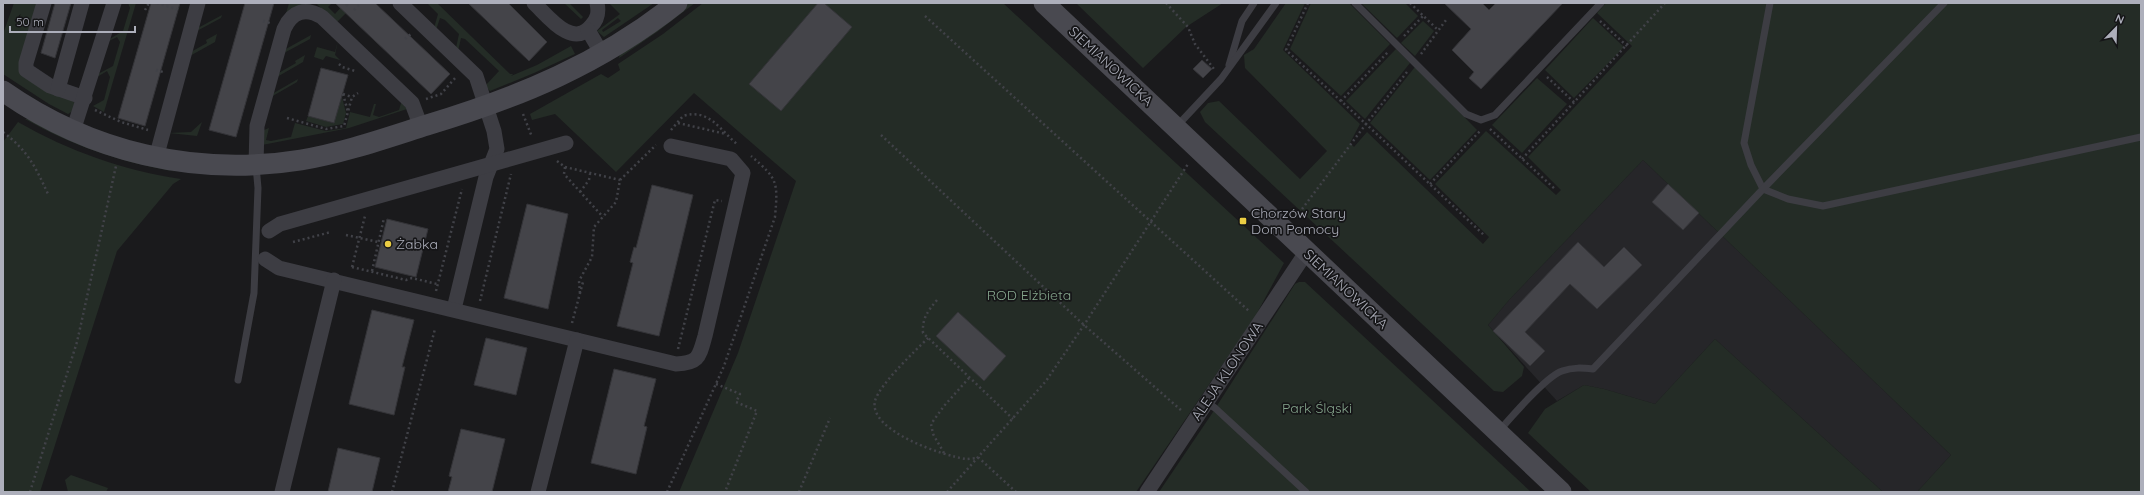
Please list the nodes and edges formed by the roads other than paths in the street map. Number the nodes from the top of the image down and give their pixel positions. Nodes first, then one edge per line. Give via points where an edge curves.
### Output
1 (44, 3) edge
2 (82, 3) edge
3 (114, 3) edge
4 (400, 3) edge
5 (534, 3) edge
6 (597, 3) edge
7 (677, 3) edge
8 (1044, 3) edge
9 (1254, 3) edge
10 (1276, 3) edge
11 (1354, 3) edge
12 (1602, 3) edge
13 (1770, 3) edge
14 (1944, 3) edge
15 (193, 7) edge
16 (588, 30) junction
17 (602, 54) junction
18 (1229, 69) junction
19 (58, 89) junction
20 (11, 97) edge
21 (87, 105) junction
22 (487, 107) junction
23 (421, 127) junction
24 (1176, 128) junction
25 (73, 131) junction
26 (2141, 137) edge
27 (665, 141) road end
28 (566, 144) dead end
29 (156, 158) junction
30 (256, 165) junction
31 (489, 165) junction
32 (1763, 189) junction
33 (269, 231) dead end
34 (1307, 251) junction
35 (265, 259) dead end
36 (334, 280) junction
37 (454, 310) junction
38 (574, 334) junction
39 (238, 380) dead end
40 (1206, 402) junction
41 (1498, 432) junction
42 (282, 492) edge
43 (538, 492) edge
44 (1147, 492) edge
45 (1306, 492) edge
46 (1561, 492) edge

1 - 19 street via 26,68 29,73
2 - 19 street
3 - 21 street
4 - 22 street via 476,76
5 - 16 street via 563,31 576,34
6 - 16 street via 598,16
7 - 17 street
8 - 24 street, SIEMIANOWICKA
9 - 18 lane via 1242,21
10 - 18 lane
11 - 12 lane via 1466,114 1481,120 1495,115
13 - 32 lane via 1744,143 1751,166
14 - 32 lane
15 - 29 street
16 - 17 street
17 - 22 street via 543,85
18 - 24 lane
19 - 21 street
20 - 25 street
21 - 25 street
22 - 23 street
22 - 31 street via 496,149
23 - 30 street via 302,160
23 - 30 street via 414,106 409,100 322,17 311,11 304,11 294,15 284,29 257,126
24 - 34 street, SIEMIANOWICKA
25 - 29 street via 108,145
26 - 32 lane via 1823,206 1788,199
27 - 38 street via 731,159 743,173 699,356 691,364 676,364
28 - 31 street
29 - 30 street via 208,164
30 - 39 lane via 258,188 254,293
31 - 33 street via 280,224
31 - 37 street
32 - 41 lane via 1593,369 1576,368 1561,371 1549,379
34 - 40 street, ALEJA KLONOWA
34 - 41 street, SIEMIANOWICKA
35 - 36 street via 279,268
36 - 37 street
36 - 42 street
37 - 38 street
38 - 43 street
40 - 44 street, ALEJA KLONOWA
40 - 45 lane
41 - 46 street, SIEMIANOWICKA

